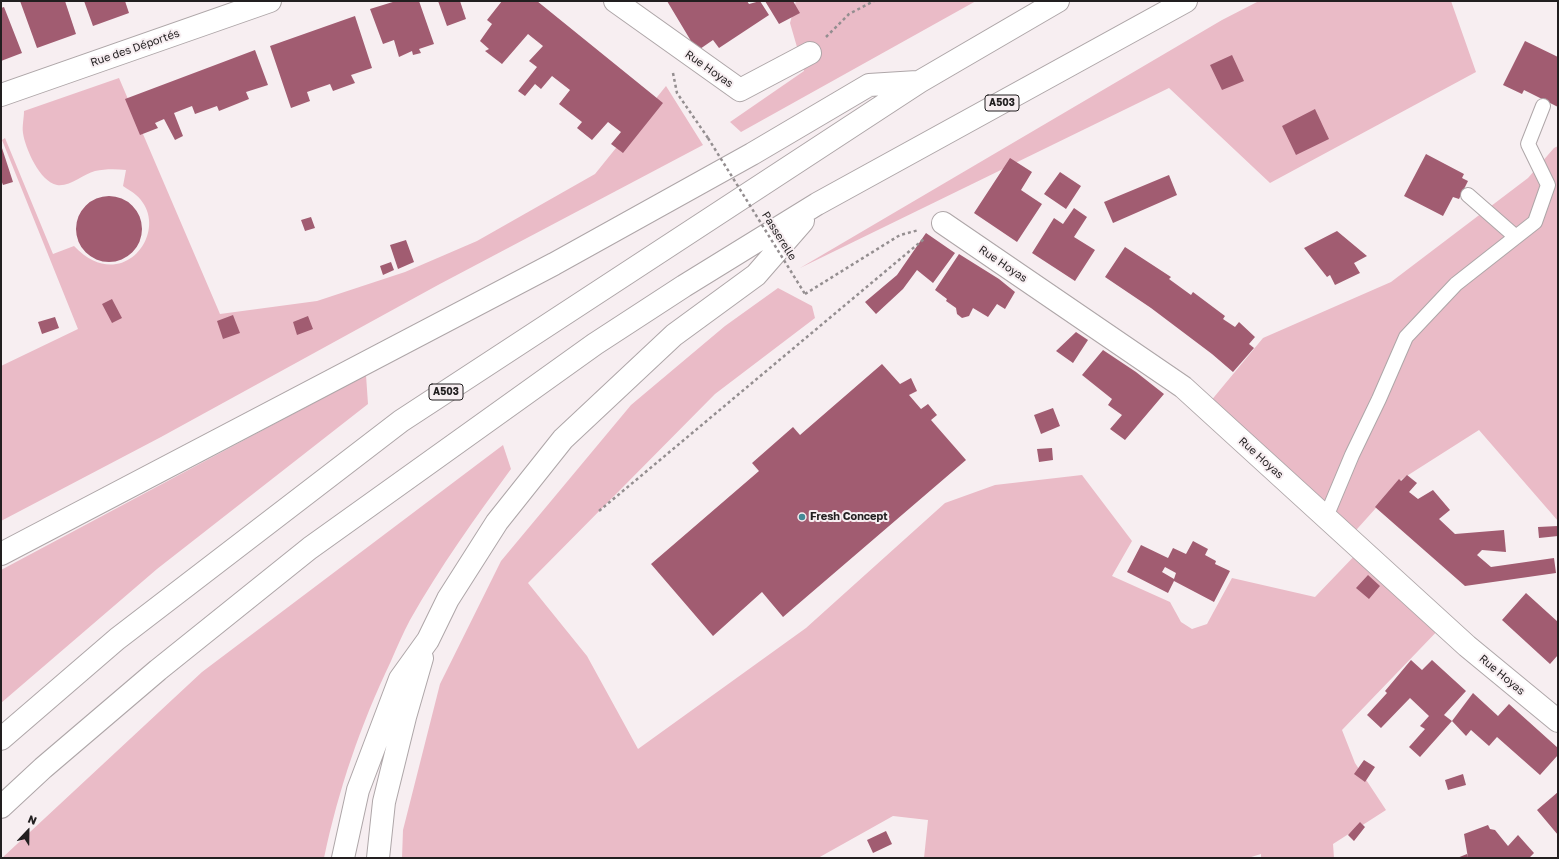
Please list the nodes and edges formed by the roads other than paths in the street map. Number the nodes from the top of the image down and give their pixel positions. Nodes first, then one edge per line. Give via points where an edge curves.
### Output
1 (270, 1) edge
2 (614, 1) edge
3 (1058, 1) edge
4 (1186, 1) edge
5 (810, 52) road end
6 (919, 82) junction
7 (1, 95) edge
8 (1543, 106) dead end
9 (1468, 196) dead end
10 (817, 204) junction
11 (943, 223) road end
12 (1516, 237) junction
13 (1326, 517) junction
14 (1, 554) edge
15 (428, 640) junction
16 (1558, 721) edge
17 (1, 738) edge
18 (1, 807) edge
19 (343, 858) edge
20 (378, 858) edge

1 - 7 main road, Rue des Déportés
2 - 5 main road, Rue Hoyas via 740,90
3 - 6 main road, A503
4 - 10 main road, A503
6 - 14 main road via 869,85 745,158 554,264
6 - 17 main road, A503 via 401,421 116,639
8 - 12 lane via 1528,144 1548,185 1536,222
9 - 12 lane
10 - 15 main road via 756,275 674,334 563,439 496,522 448,599
10 - 18 main road, A503 via 595,344 310,548 158,670
11 - 13 main road, Rue Hoyas via 1183,387
12 - 13 lane via 1456,284 1406,337
13 - 16 main road, Rue Hoyas via 1467,646
15 - 19 main road via 400,680 358,790
15 - 20 main road via 405,717 384,802

